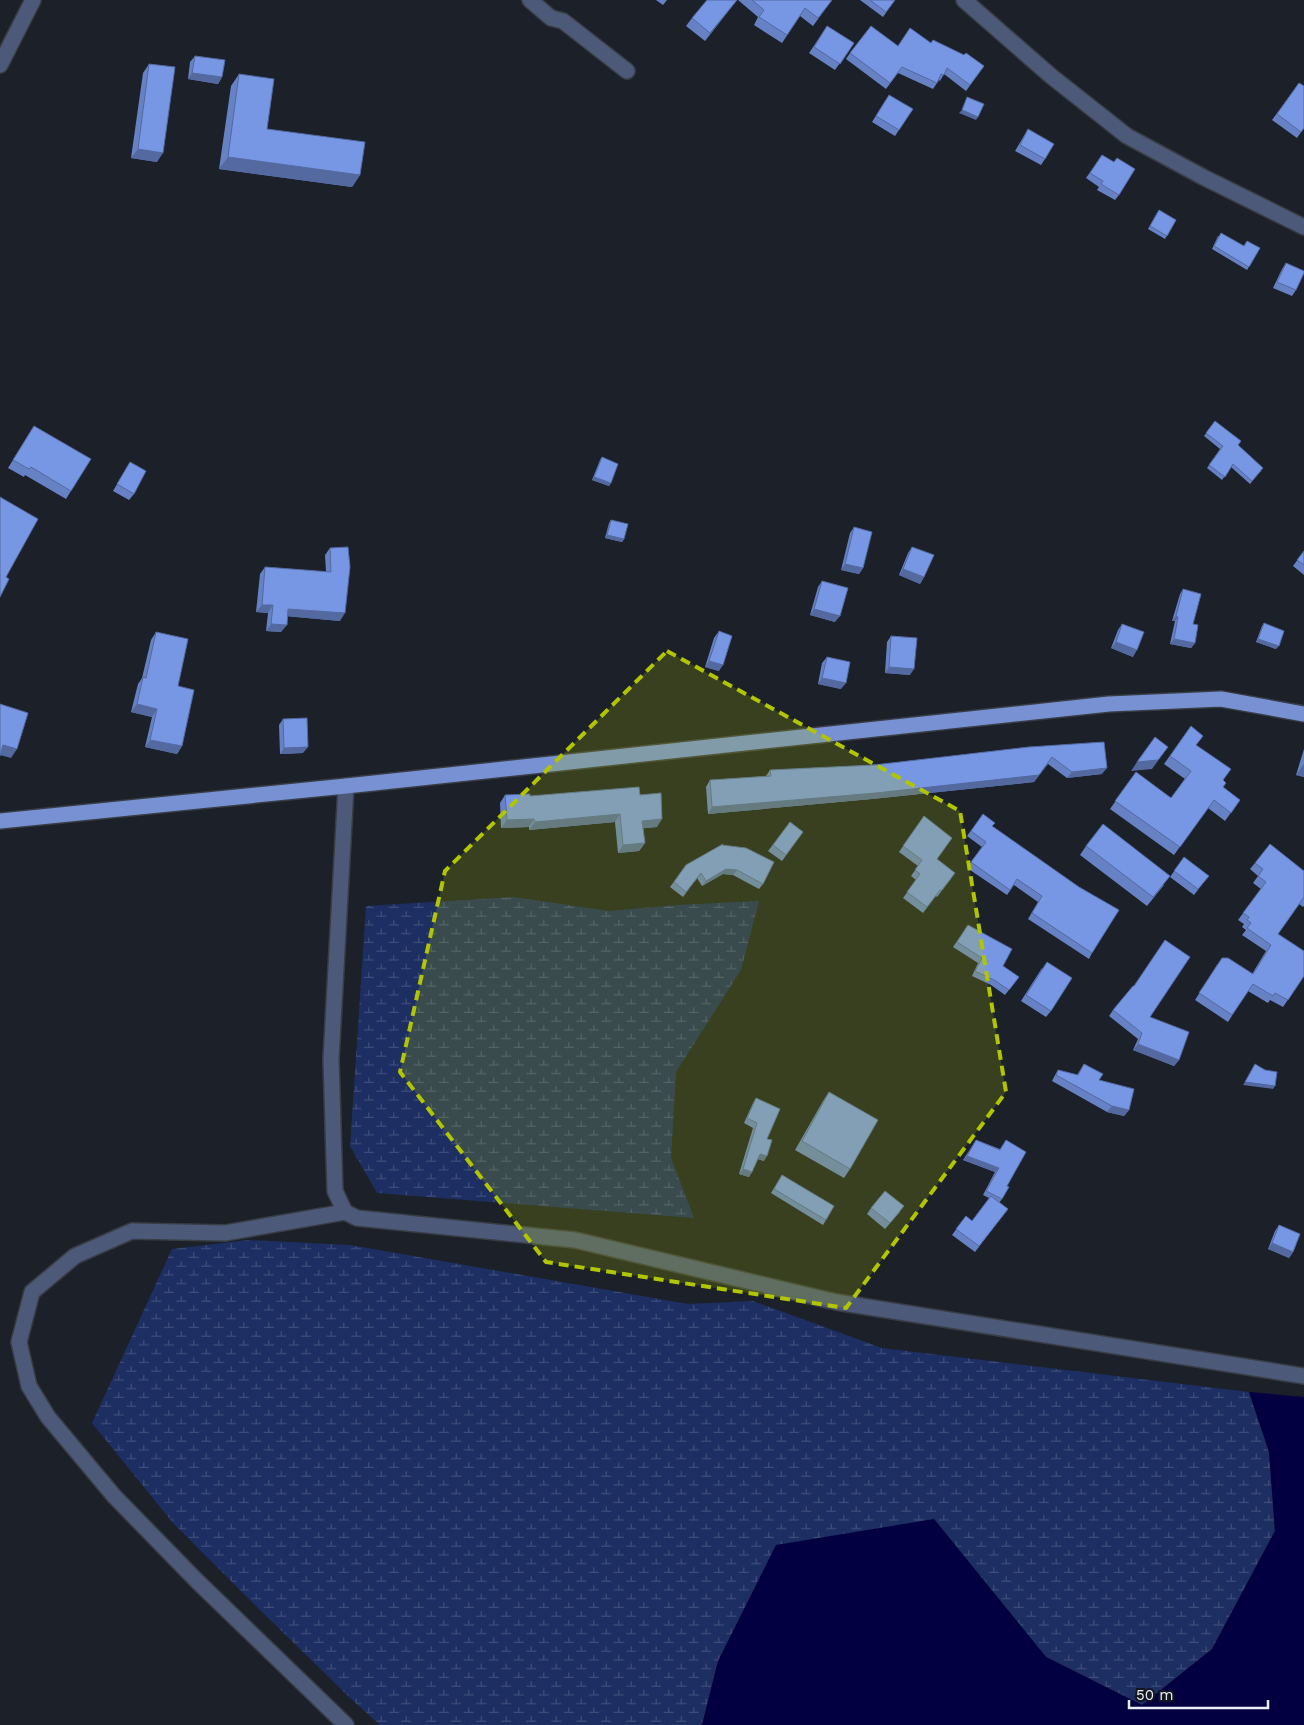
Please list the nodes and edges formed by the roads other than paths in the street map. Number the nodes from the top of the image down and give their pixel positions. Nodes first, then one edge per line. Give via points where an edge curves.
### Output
1 (33, 0) edge
2 (530, 0) edge
3 (964, 0) edge
4 (0, 65) edge
5 (627, 71) dead end
6 (1304, 227) edge
7 (1304, 714) edge
8 (346, 786) junction
9 (0, 821) edge
10 (344, 1212) junction
11 (1304, 1376) edge
12 (346, 1725) edge

1 - 4 street
2 - 5 street via 551,18 563,21
3 - 6 street via 1050,76 1127,136
7 - 8 main road via 1221,699 1109,704
8 - 9 main road
8 - 10 street via 331,1059 336,1191
10 - 11 street via 357,1218 575,1240 836,1302
10 - 12 street via 226,1233 132,1231 75,1256 32,1292 20,1342 29,1386 48,1417 114,1496

